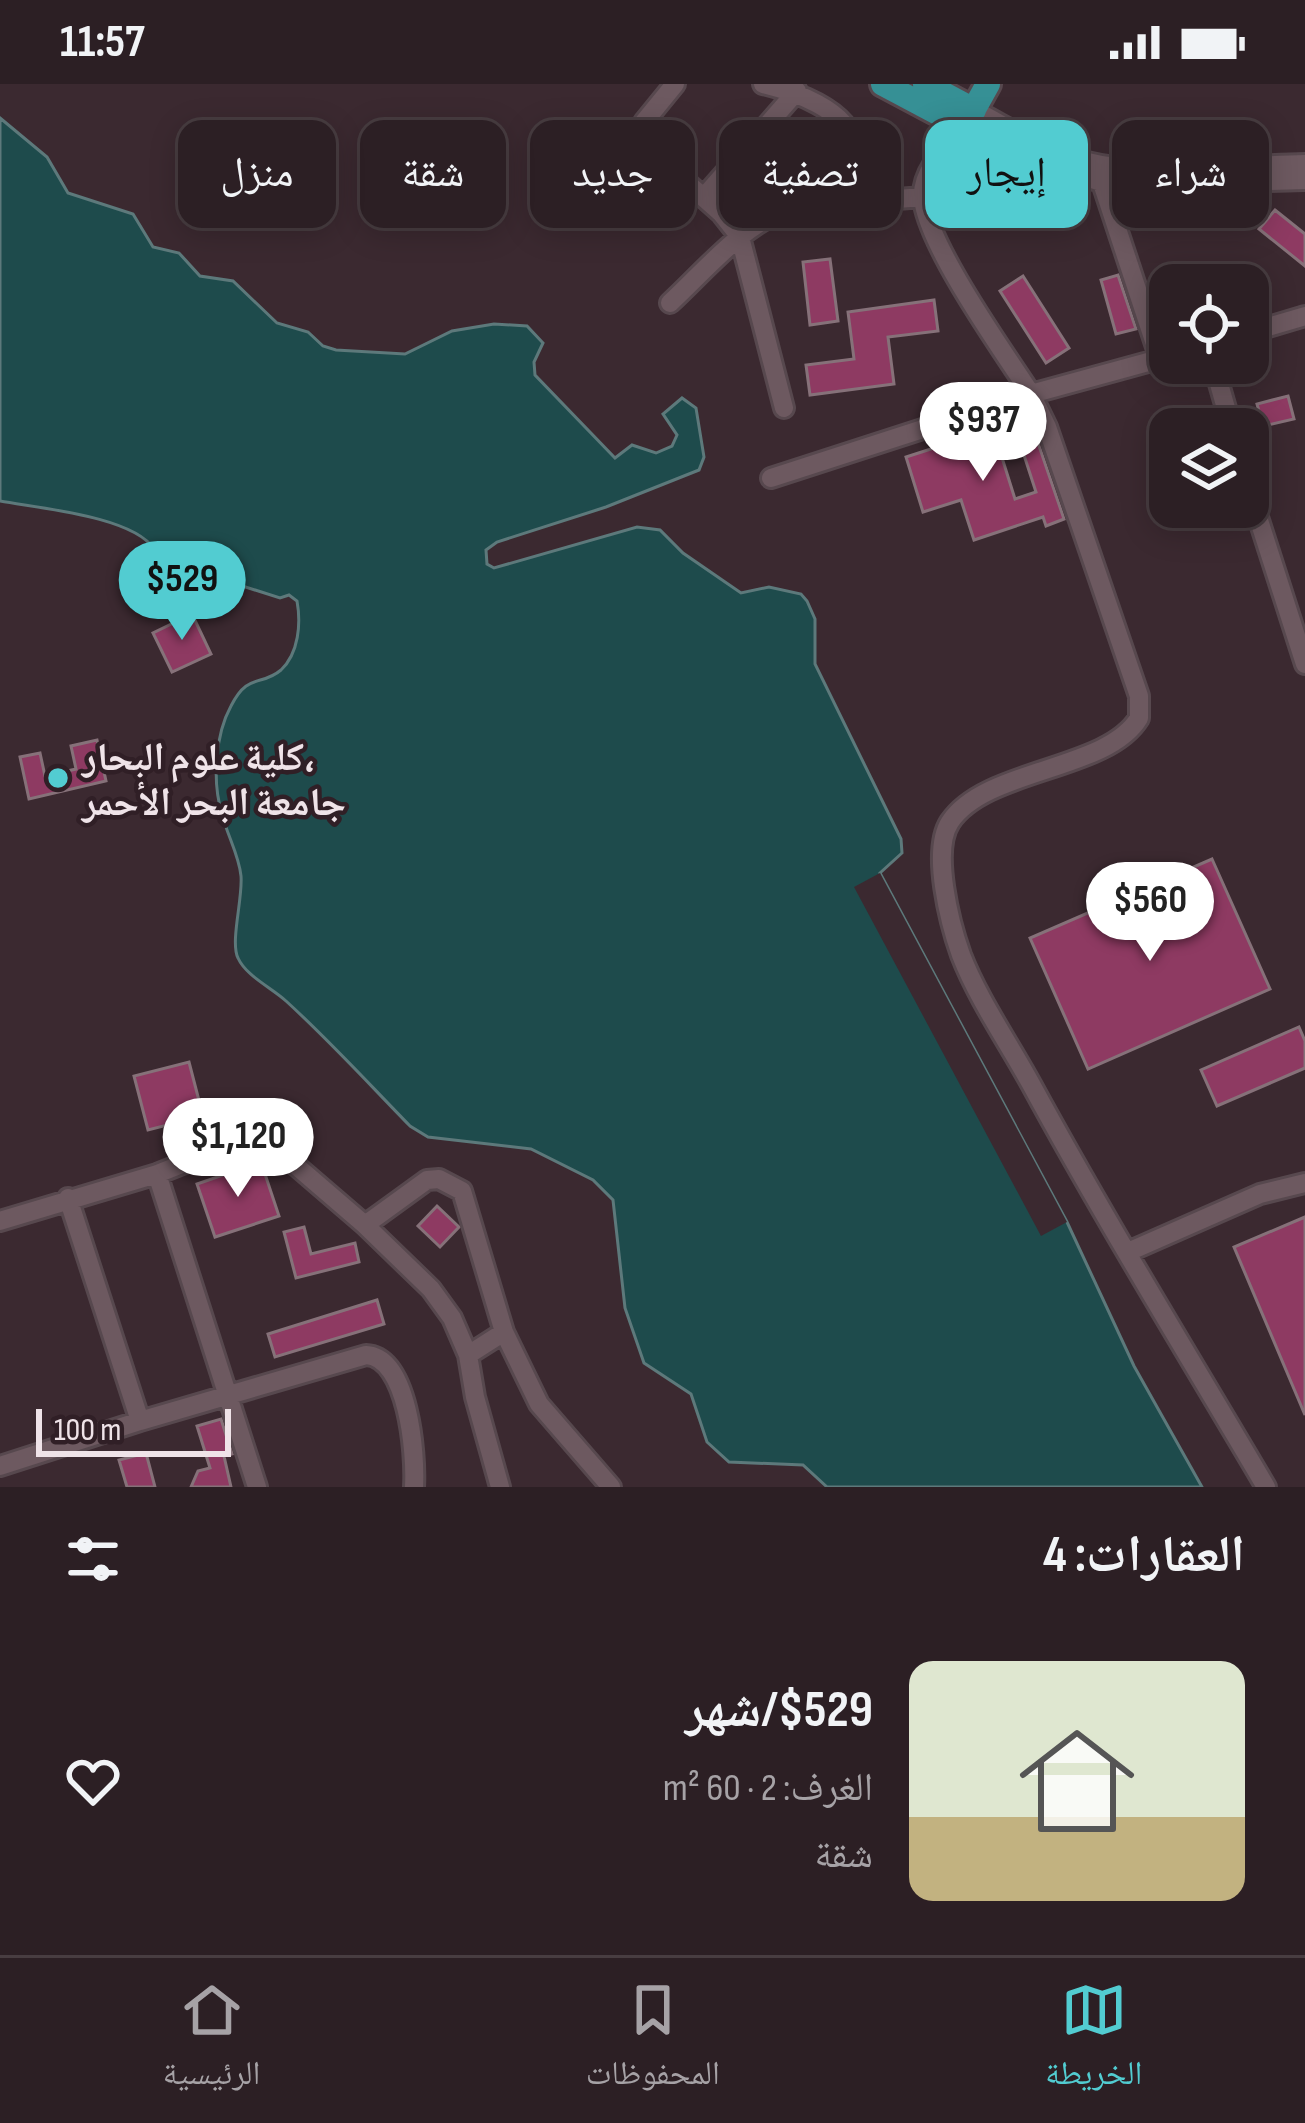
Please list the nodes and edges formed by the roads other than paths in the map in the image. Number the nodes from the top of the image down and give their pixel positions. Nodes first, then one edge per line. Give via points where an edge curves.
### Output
1 (675, 84) edge
2 (763, 84) edge
3 (883, 84) edge
4 (925, 84) edge
5 (988, 84) edge
6 (797, 92) junction
7 (969, 118) junction
8 (835, 120) edge
9 (1305, 164) edge
10 (1099, 173) junction
11 (1305, 180) edge
12 (923, 196) junction
13 (704, 197) junction
14 (901, 198) edge
15 (753, 228) edge
16 (740, 237) junction
17 (670, 303) dead end
18 (1149, 313) edge
19 (1305, 316) edge
20 (1269, 327) edge
21 (1149, 362) edge
22 (1031, 394) junction
23 (784, 408) dead end
24 (771, 478) dead end
25 (1261, 528) edge
26 (1305, 664) edge
27 (157, 1174) junction
28 (1305, 1183) edge
29 (68, 1198) junction
30 (0, 1221) edge
31 (365, 1225) junction
32 (1128, 1252) junction
33 (504, 1332) junction
34 (468, 1355) junction
35 (230, 1395) junction
36 (140, 1420) junction
37 (0, 1466) edge
38 (0, 1478) edge
39 (3, 1487) edge
40 (257, 1487) edge
41 (414, 1487) edge
42 (500, 1487) edge
43 (610, 1487) edge
44 (1265, 1487) edge

1 - 13 street via 642,134
2 - 6 street
3 - 7 main road
4 - 7 main road
5 - 7 main road
6 - 8 street
6 - 13 street
7 - 10 street
7 - 12 street via 928,172
9 - 10 street
10 - 11 street
10 - 18 street
12 - 14 street
12 - 22 street via 962,286
13 - 16 street
15 - 16 street
16 - 17 street
16 - 23 street
19 - 20 street
21 - 22 street
22 - 24 street
22 - 32 street via 1139,696 1139,718 1116,741 978,797 951,820 940,866 962,955
25 - 26 street
27 - 29 street
27 - 31 street via 237,1142 272,1145
27 - 35 street
28 - 32 street via 1260,1194
29 - 30 street
29 - 36 street
31 - 33 street via 427,1180 462,1191
31 - 34 street via 431,1289
32 - 44 street
33 - 34 street
33 - 43 street via 539,1404
34 - 42 street
35 - 36 street
35 - 40 street
35 - 41 street via 380,1356 412,1434
36 - 37 street
38 - 39 street

